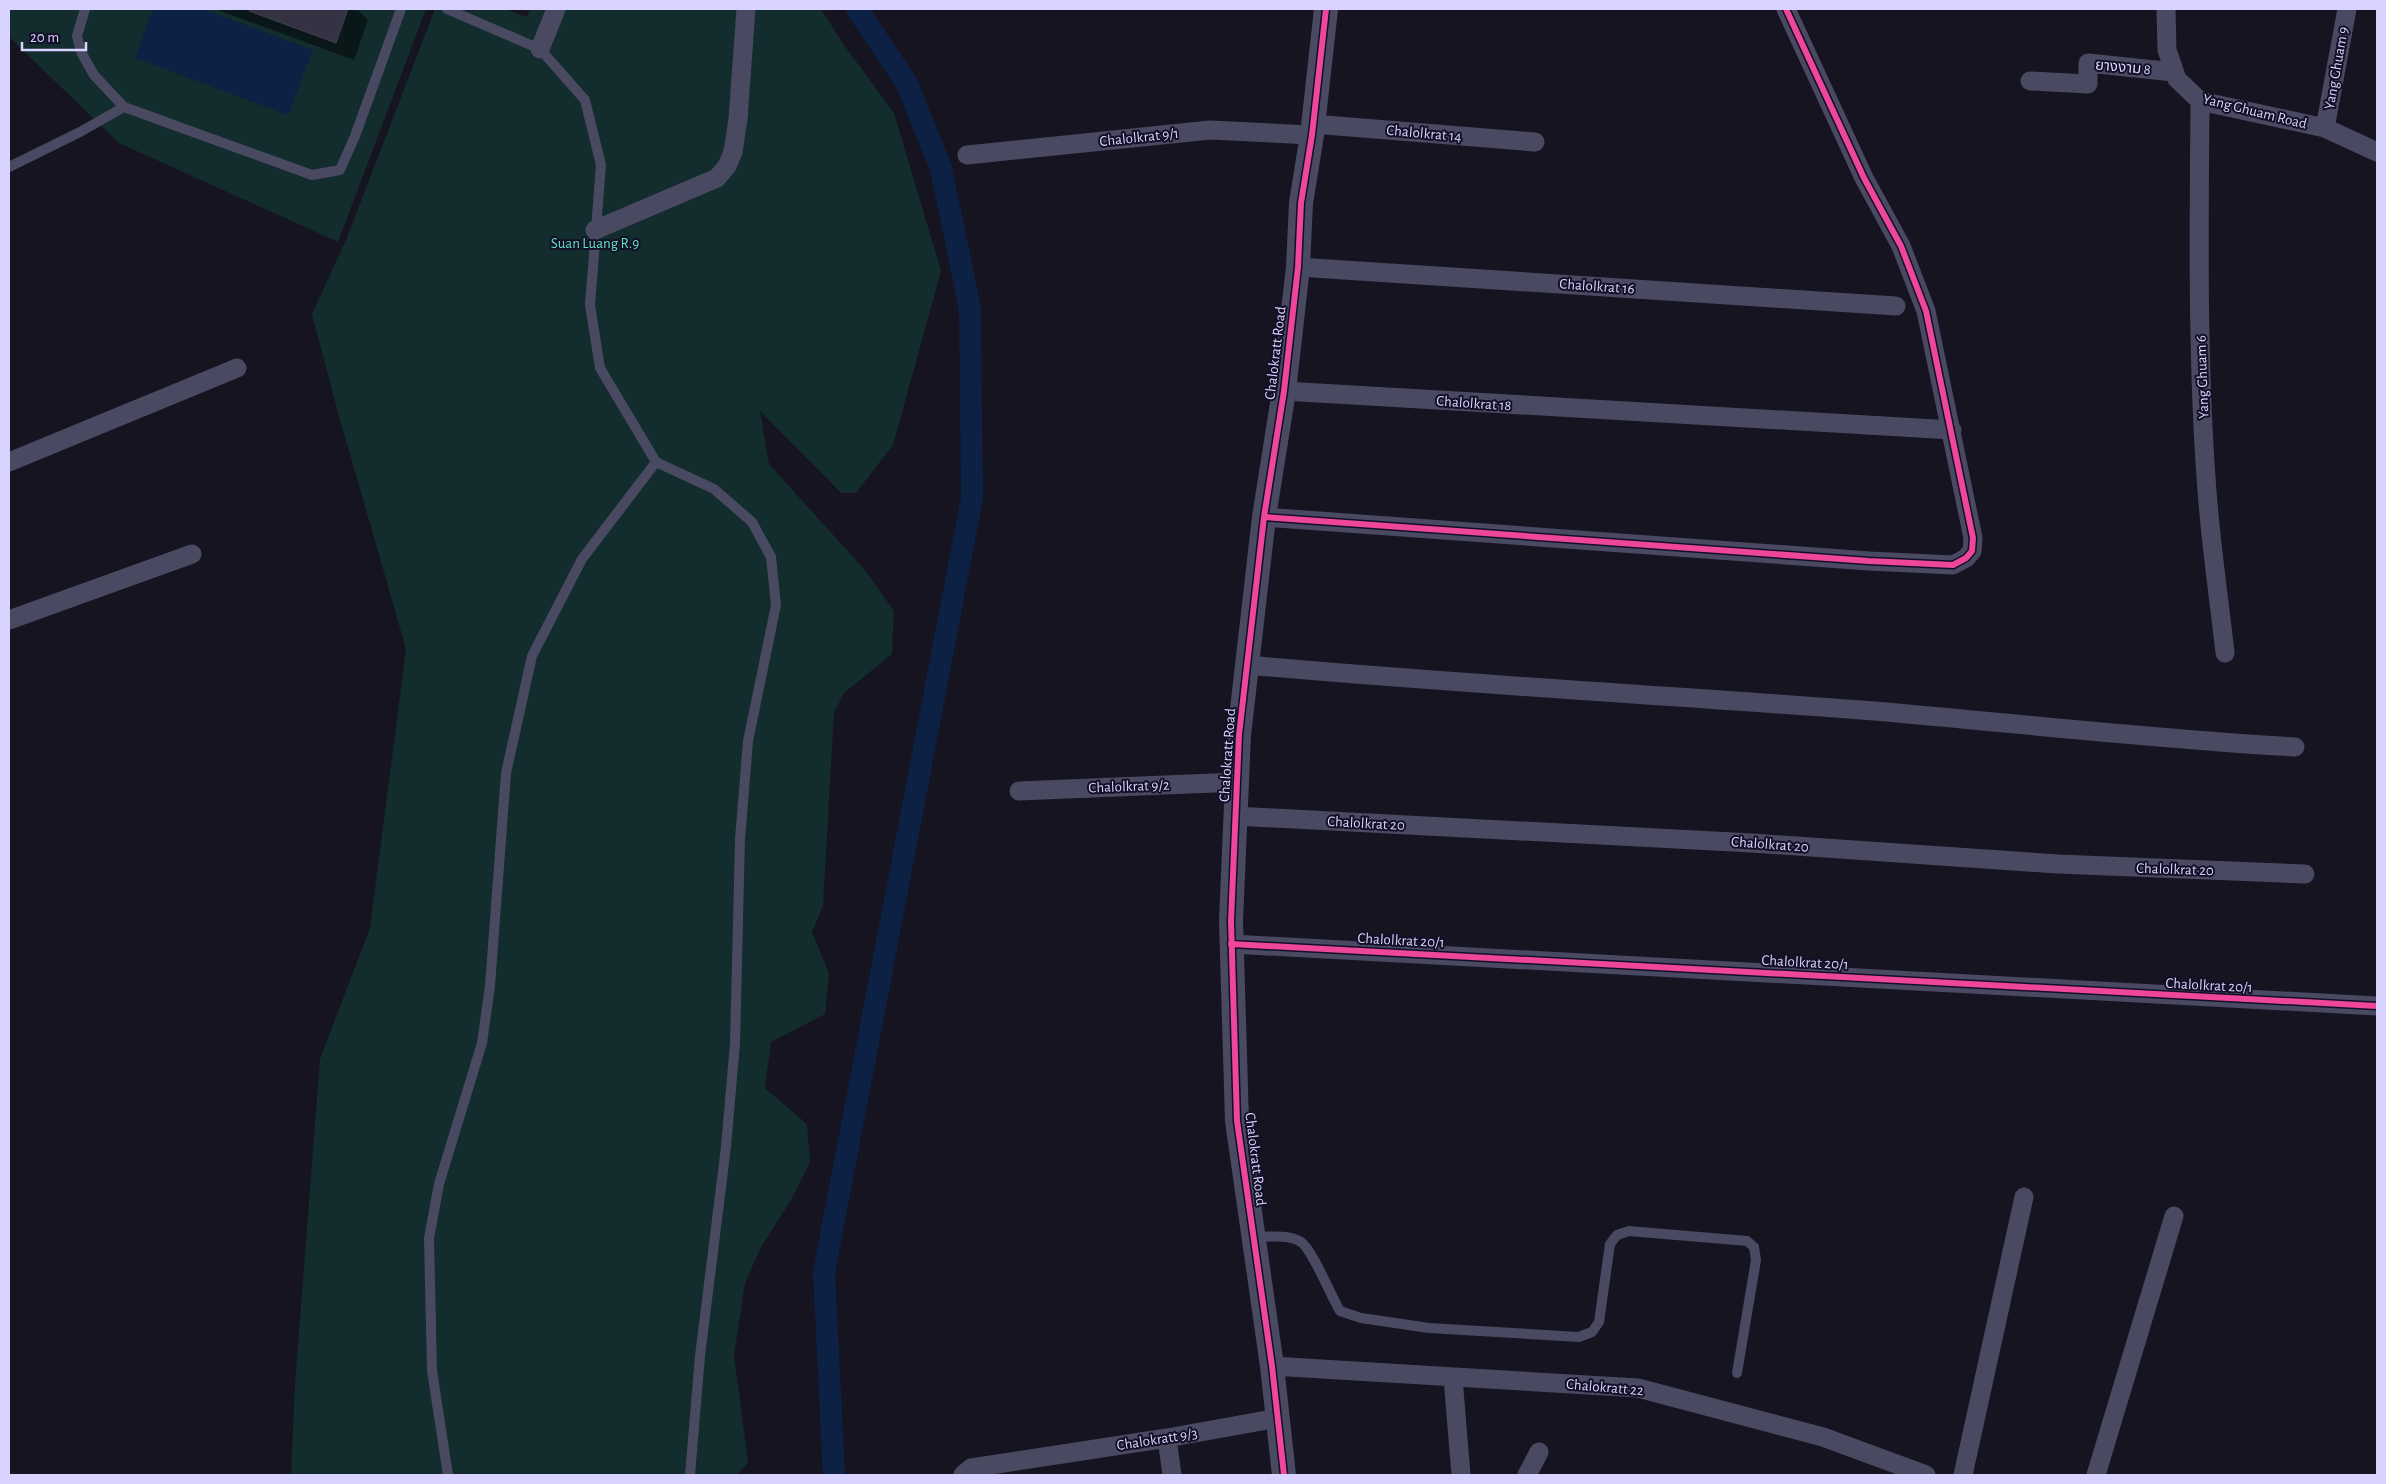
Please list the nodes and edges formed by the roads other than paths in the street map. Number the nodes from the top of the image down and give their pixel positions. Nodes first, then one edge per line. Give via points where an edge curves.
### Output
1 (85, 9) edge
2 (401, 9) edge
3 (446, 9) edge
4 (556, 9) edge
5 (746, 9) edge
6 (1326, 9) edge
7 (1786, 9) edge
8 (2166, 9) edge
9 (2347, 9) edge
10 (540, 49) junction
11 (2174, 72) junction
12 (2030, 81) dead end
13 (2200, 100) junction
14 (124, 107) junction
15 (2325, 128) junction
16 (1313, 129) junction
17 (1534, 142) dead end
18 (2377, 152) edge
19 (966, 155) dead end
20 (9, 167) edge
21 (595, 230) junction
22 (1298, 267) junction
23 (1896, 306) dead end
24 (236, 368) dead end
25 (1284, 391) junction
26 (1952, 430) junction
27 (9, 462) edge
28 (656, 462) junction
29 (1264, 517) junction
30 (192, 554) dead end
31 (9, 620) edge
32 (2225, 653) dead end
33 (1247, 665) junction
34 (2294, 747) dead end
35 (1238, 782) junction
36 (1019, 791) dead end
37 (1236, 816) junction
38 (2305, 874) dead end
39 (1231, 944) junction
40 (2377, 1006) edge
41 (2024, 1197) dead end
42 (2174, 1216) dead end
43 (1254, 1237) junction
44 (1272, 1366) junction
45 (1737, 1373) dead end
46 (1453, 1378) junction
47 (1278, 1418) junction
48 (1167, 1438) junction
49 (1539, 1452) dead end
50 (1036, 1467) edge
51 (448, 1475) edge
52 (690, 1475) edge
53 (963, 1475) edge
54 (1172, 1475) edge
55 (1284, 1475) edge
56 (1461, 1475) edge
57 (1527, 1475) edge
58 (1926, 1475) edge
59 (1963, 1475) edge
60 (2096, 1475) edge

1 - 14 lane via 77,36 80,52 94,74
2 - 14 lane via 340,170 312,175
3 - 10 lane
4 - 10 street
5 - 21 street via 738,119 733,152 727,166 717,178
6 - 16 street, Chalokratt Road
7 - 26 street via 1864,178 1901,246 1926,311
8 - 11 street, Yang Ghuam Road via 2167,50
9 - 15 street, Yang Ghuam 9
10 - 21 lane via 585,100 601,165
11 - 12 street, ยางงาม 8 via 2088,63 2088,84
11 - 13 street, Yang Ghuam Road via 2177,79
13 - 15 street, Yang Ghuam Road
13 - 32 street, Yang Ghuam 6 via 2198,262 2204,445
14 - 20 lane
15 - 18 street, Yang Ghuam Road
16 - 17 street, Chalolkrat 14
16 - 19 street, Chalolkrat 9/1 via 1210,130
16 - 22 street, Chalokratt Road via 1301,203
21 - 28 lane via 590,305 600,368
22 - 23 street, Chalolkrat 16
22 - 25 street, Chalokratt Road
24 - 27 street
25 - 26 street, Chalolkrat 18
25 - 29 street, Chalokratt Road
26 - 29 street via 1973,538 1972,552 1953,566
28 - 51 lane via 582,559 532,656 506,773 490,986 482,1043 439,1184 429,1238 432,1371
28 - 52 lane via 714,489 752,522 771,556 776,605 748,741 740,839 735,1042
29 - 33 street, Chalokratt Road
30 - 31 street
33 - 34 street
33 - 35 street, Chalokratt Road via 1239,735
35 - 36 street, Chalolkrat 9/2
35 - 37 street, Chalokratt Road
37 - 38 street, Chalolkrat 20 via 1752,843 2058,864
37 - 39 street, Chalokratt Road
39 - 40 street, Chalolkrat 20/1
39 - 43 street, Chalokratt Road via 1237,1120
41 - 59 street
42 - 60 street
43 - 44 street, Chalokratt Road
43 - 45 lane via 1288,1238 1302,1242 1340,1310 1361,1318 1429,1328 1579,1337 1592,1332 1599,1322 1610,1244 1617,1235 1629,1231 1747,1242 1754,1247 1756,1260
44 - 46 street, Chalokratt 22
44 - 47 street, Chalokratt Road
46 - 56 street
46 - 58 street, Chalokratt 22 via 1644,1389 1824,1437
47 - 48 street, Chalokratt 9/3
47 - 55 street, Chalokratt Road
48 - 50 street, Chalokratt 9/3
48 - 54 street
49 - 57 street
50 - 53 street, Chalokratt 9/3 via 972,1468

